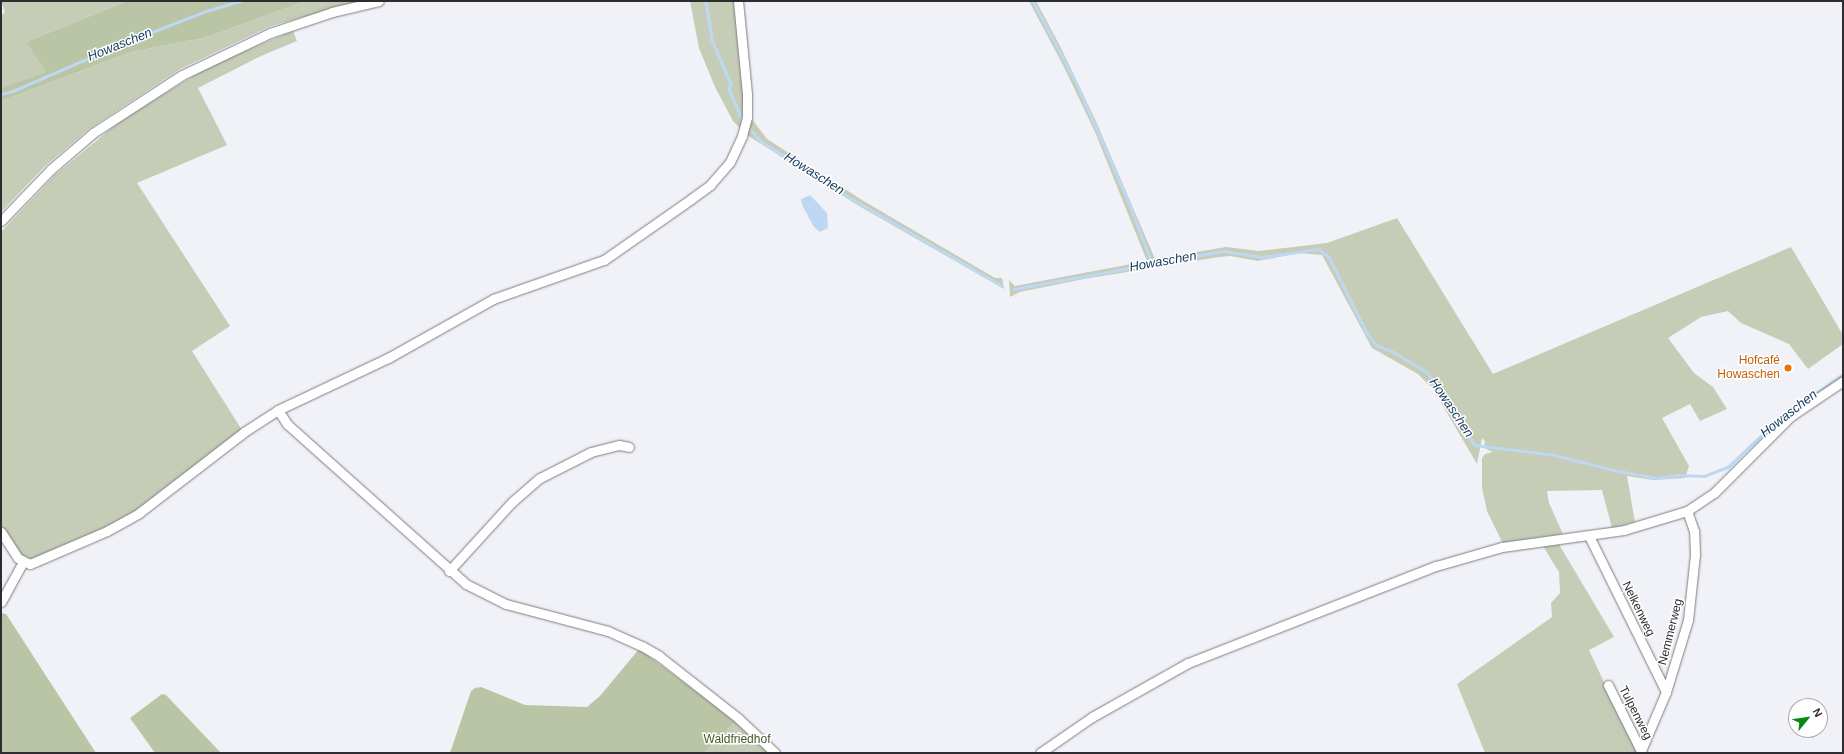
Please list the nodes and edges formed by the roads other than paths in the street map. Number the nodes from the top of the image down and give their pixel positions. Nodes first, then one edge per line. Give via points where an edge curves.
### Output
1 (379, 1) edge
2 (738, 1) edge
3 (1, 221) edge
4 (1843, 381) edge
5 (278, 410) junction
6 (629, 447) dead end
7 (1687, 511) junction
8 (1, 532) edge
9 (1589, 536) junction
10 (23, 562) junction
11 (450, 571) junction
12 (1, 602) edge
13 (1608, 685) dead end
14 (1666, 692) junction
15 (1641, 752) edge
16 (775, 753) edge
17 (1040, 753) edge

1 - 3 street via 332,12 270,33 182,75 93,133 50,170
2 - 5 street via 747,116 730,162 710,185 614,254 493,298 388,358
4 - 7 street via 1791,416 1714,493
5 - 10 street via 244,432 139,513 107,531 39,562
5 - 11 street via 287,424
6 - 11 street via 619,445 591,452 540,478 512,502
7 - 9 street via 1624,530
7 - 14 street, Nemmerweg via 1692,523 1694,543 1691,602 1682,647
8 - 10 street via 12,551
9 - 14 street, Nelkenweg
9 - 17 street via 1538,540 1482,551 1218,649 1092,717
10 - 12 street
11 - 16 street via 466,584 494,599 608,631 642,646 659,656 738,718
13 - 15 street, Tulpenweg
14 - 15 street, Nemmerweg

